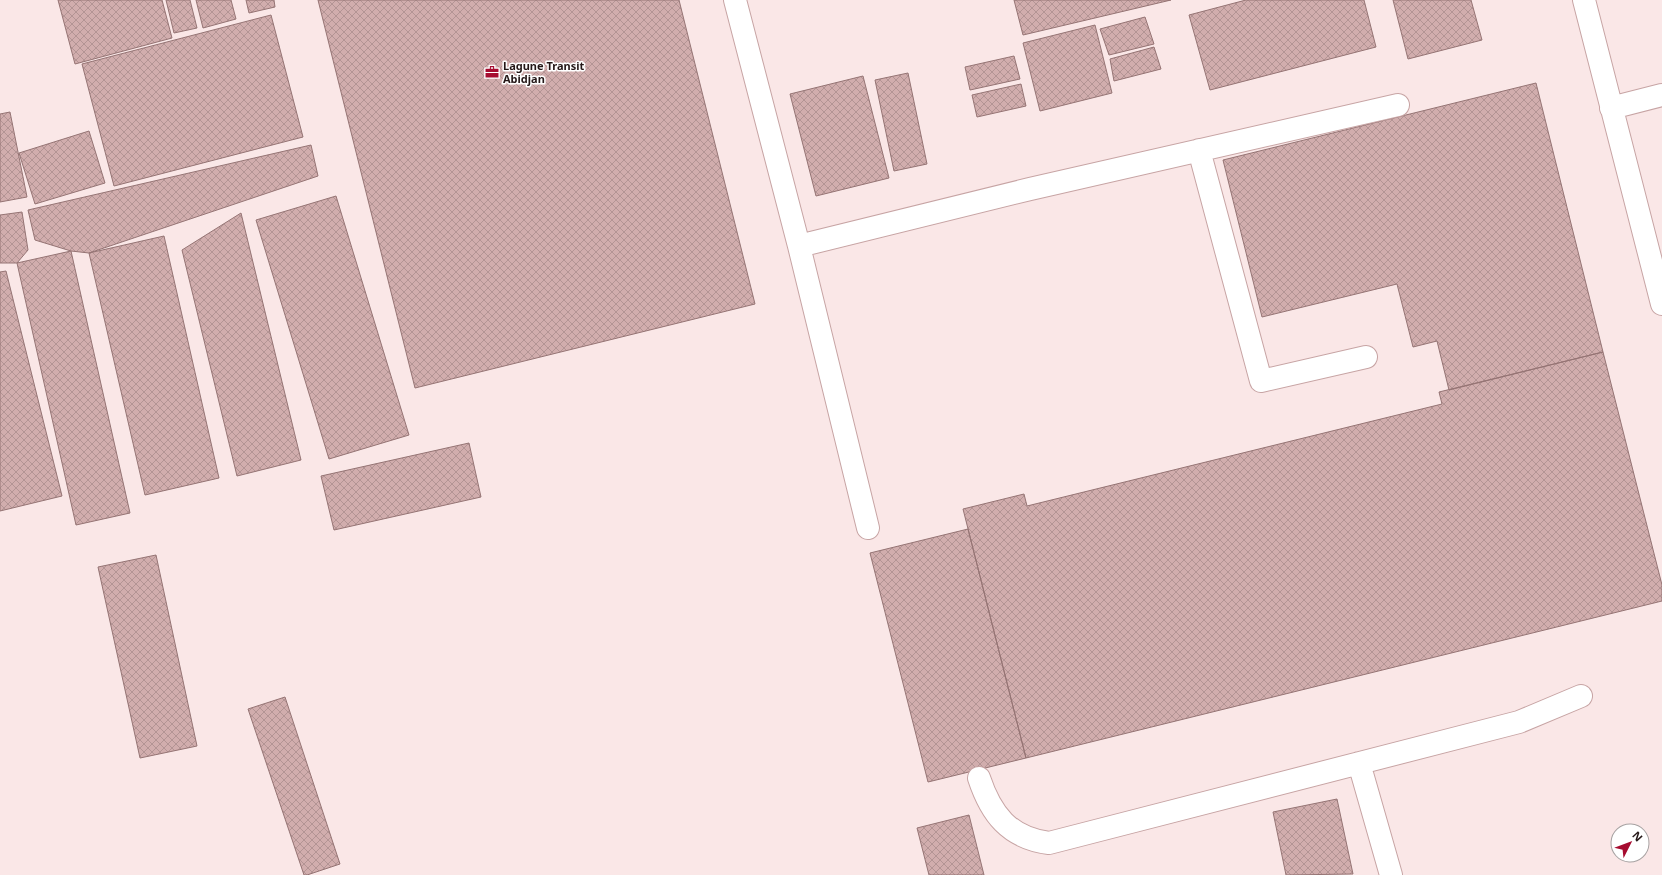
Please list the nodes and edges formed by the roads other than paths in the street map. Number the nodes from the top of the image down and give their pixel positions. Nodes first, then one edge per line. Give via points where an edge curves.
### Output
1 (735, 0) edge
2 (1584, 0) edge
3 (1662, 95) edge
4 (1398, 105) dead end
5 (1611, 108) junction
6 (1199, 150) junction
7 (799, 246) junction
8 (1662, 304) edge
9 (1366, 357) dead end
10 (868, 528) dead end
11 (1581, 696) dead end
12 (1359, 763) junction
13 (979, 778) dead end
14 (1391, 875) edge

1 - 7 lane
2 - 5 lane
3 - 5 lane
4 - 6 lane
5 - 8 lane
6 - 7 lane
6 - 9 lane via 1261,381
7 - 10 lane
11 - 12 lane via 1519,722
12 - 13 lane via 1049,843 1022,837 1000,820 988,802
12 - 14 lane

